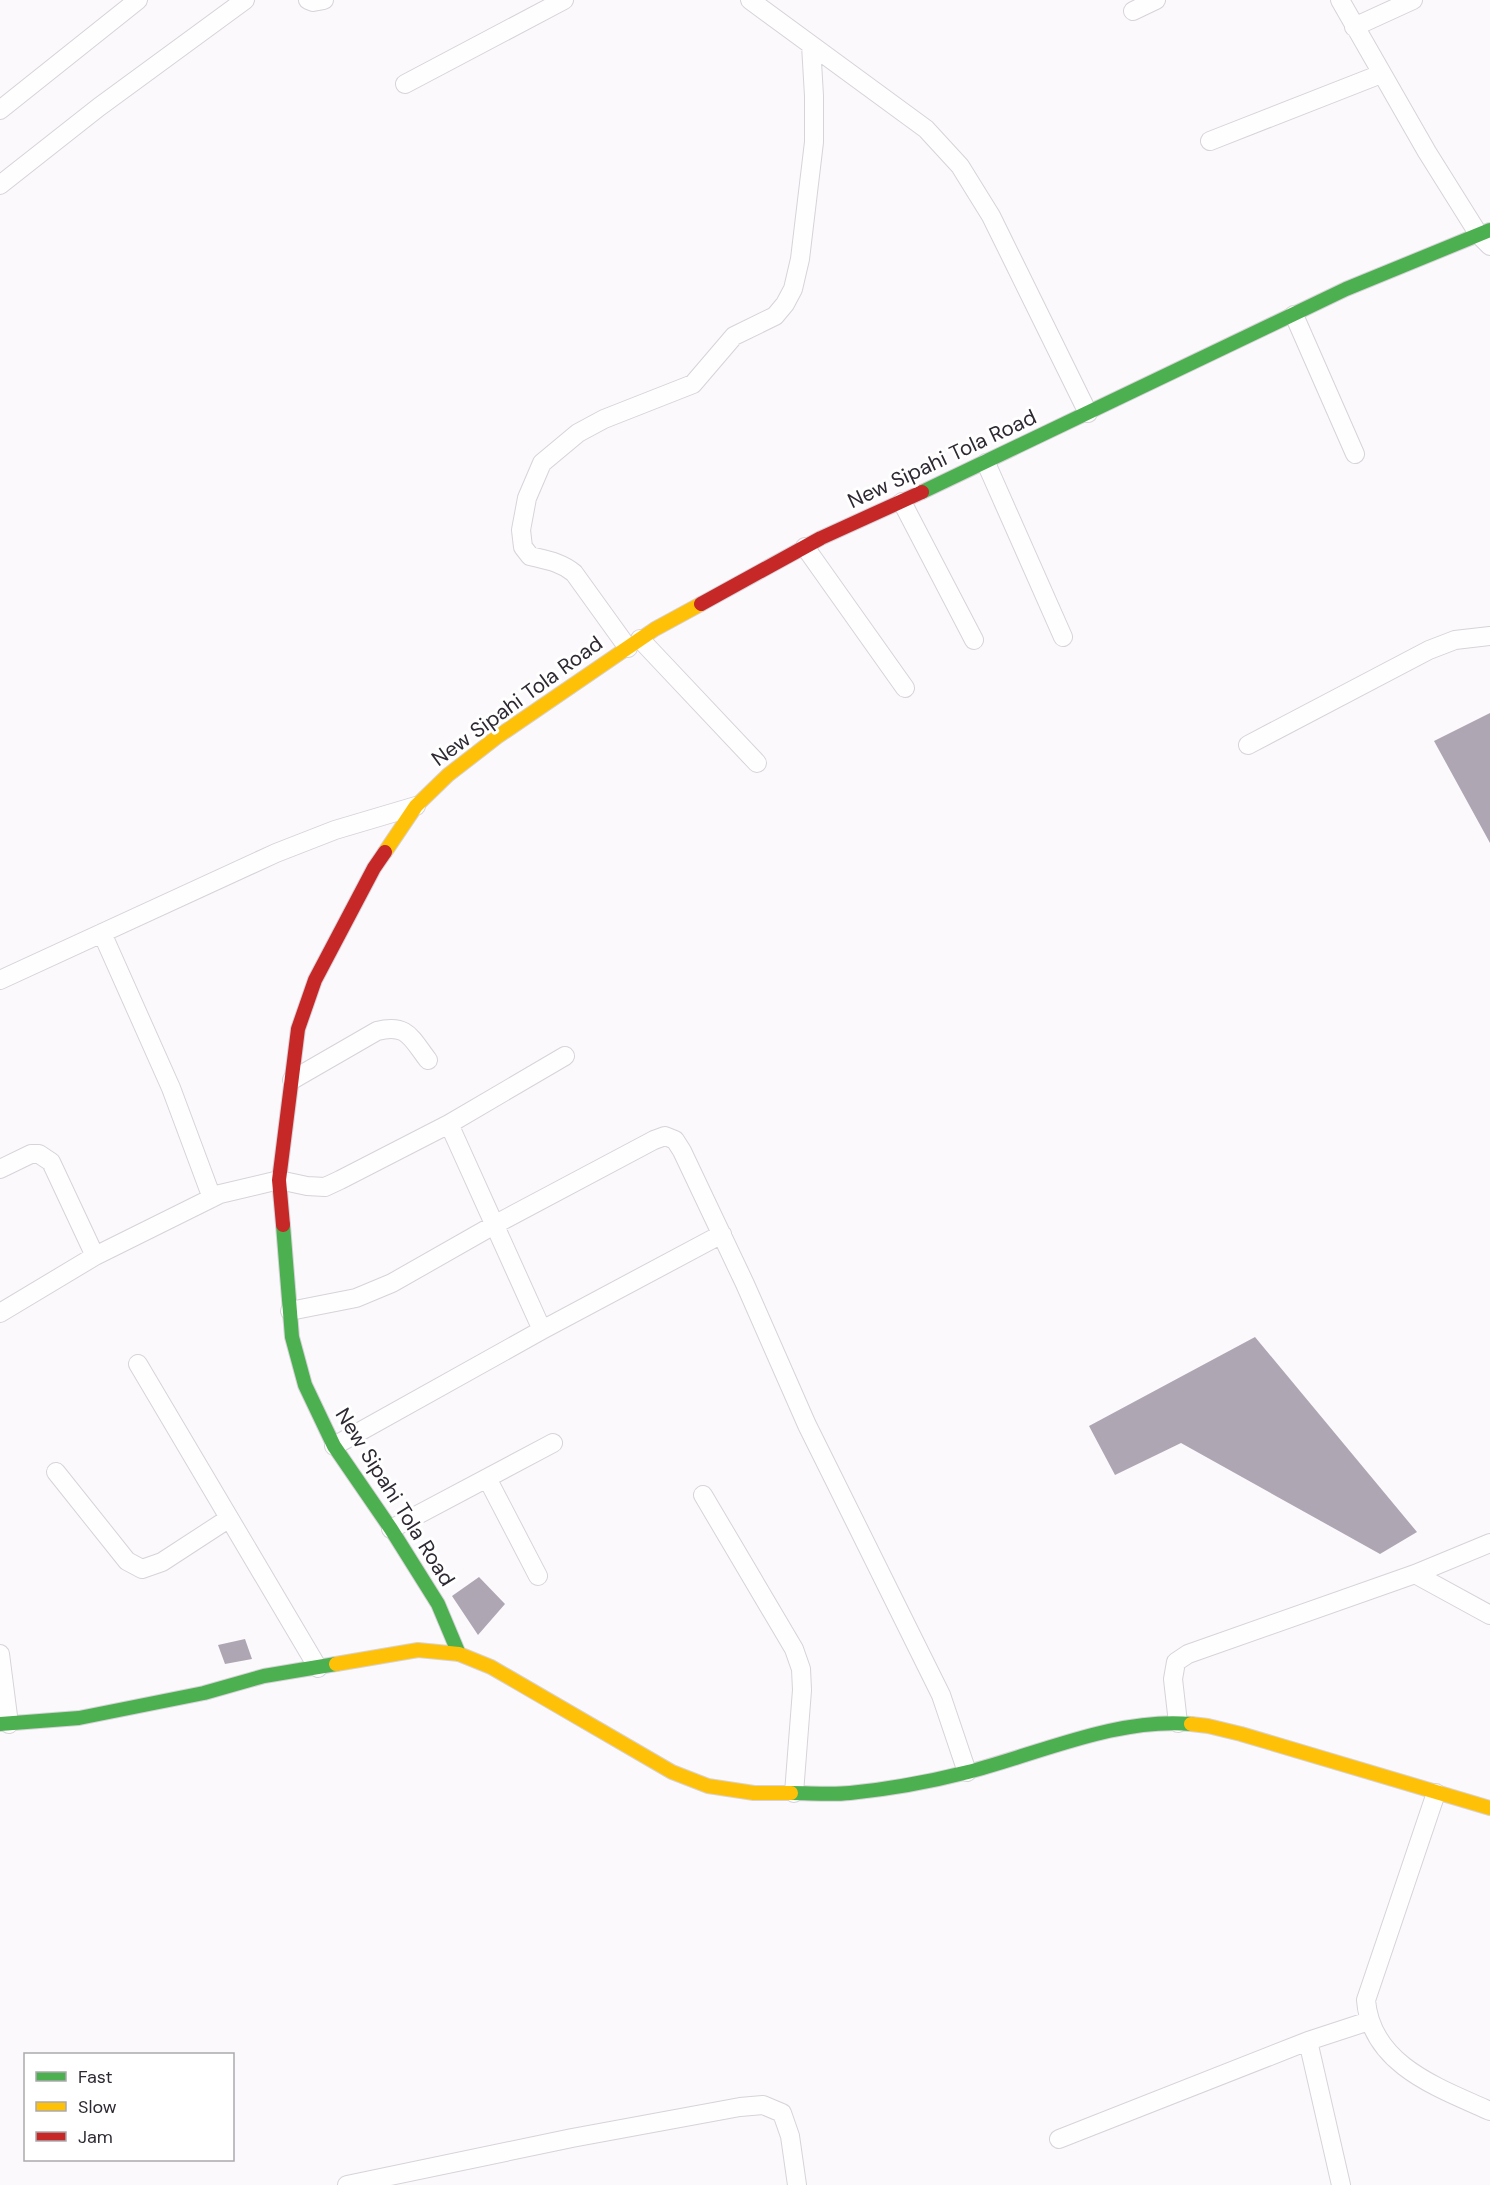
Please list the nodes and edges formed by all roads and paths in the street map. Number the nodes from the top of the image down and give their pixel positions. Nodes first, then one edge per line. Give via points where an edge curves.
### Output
1 (138, 0) edge
2 (245, 0) edge
3 (308, 0) edge
4 (324, 0) edge
5 (564, 0) edge
6 (750, 0) edge
7 (1156, 0) edge
8 (1340, 0) edge
9 (1413, 0) edge
10 (1133, 11) dead end
11 (1354, 27) junction
12 (811, 45) junction
13 (1381, 74) junction
14 (405, 84) dead end
15 (0, 110) edge
16 (1210, 141) dead end
17 (0, 185) edge
18 (1486, 237) edge
19 (1294, 315) junction
20 (1088, 413) junction
21 (1355, 454) dead end
22 (986, 463) junction
23 (902, 501) junction
24 (805, 547) junction
25 (1490, 636) edge
26 (1063, 637) dead end
27 (974, 640) dead end
28 (634, 644) junction
29 (905, 688) dead end
30 (1248, 745) dead end
31 (757, 763) dead end
32 (416, 806) junction
33 (102, 933) junction
34 (0, 980) edge
35 (565, 1056) dead end
36 (428, 1060) dead end
37 (292, 1080) junction
38 (449, 1124) junction
39 (0, 1169) edge
40 (279, 1180) junction
41 (212, 1198) junction
42 (494, 1225) junction
43 (722, 1234) junction
44 (94, 1256) junction
45 (290, 1311) junction
46 (0, 1313) edge
47 (542, 1330) junction
48 (138, 1364) dead end
49 (553, 1443) dead end
50 (334, 1446) junction
51 (56, 1472) dead end
52 (487, 1478) junction
53 (703, 1495) dead end
54 (228, 1519) junction
55 (391, 1529) junction
56 (1490, 1543) edge
57 (1415, 1574) junction
58 (538, 1576) dead end
59 (1490, 1615) edge
60 (0, 1654) edge
61 (459, 1654) junction
62 (318, 1668) junction
63 (1178, 1723) junction
64 (4, 1724) edge
65 (968, 1772) junction
66 (794, 1793) junction
67 (1436, 1793) junction
68 (1490, 1808) edge
69 (1369, 2021) junction
70 (1308, 2041) junction
71 (1490, 2111) edge
72 (1059, 2139) dead end
73 (347, 2185) edge
74 (797, 2185) edge
75 (1341, 2185) edge

1 - 15 street
2 - 17 street
3 - 4 street
5 - 14 street
6 - 12 street
7 - 10 street
8 - 11 street
9 - 11 street
11 - 13 street
12 - 20 street via 926,129 960,166 991,216
12 - 28 street via 813,154 800,259 785,304 775,315 734,336 693,384 578,433 542,463 527,498 521,530 523,547 530,556 566,566
13 - 16 street
13 - 18 street via 1426,152
18 - 19 street, New Sipahi Tola Road via 1346,289
19 - 20 street, New Sipahi Tola Road
19 - 21 street
20 - 22 street, New Sipahi Tola Road
22 - 23 street, New Sipahi Tola Road
22 - 26 street
23 - 24 street, New Sipahi Tola Road
23 - 27 street
24 - 28 street, New Sipahi Tola Road
24 - 29 street
25 - 30 street via 1455,640 1429,650
28 - 31 street
28 - 32 street, New Sipahi Tola Road via 497,737
32 - 33 street via 335,830 276,853
32 - 37 street, New Sipahi Tola Road via 374,868 315,980 298,1029
33 - 34 street
33 - 41 street via 171,1088
35 - 38 street
36 - 37 street via 405,1032 391,1027 377,1031
37 - 40 street, New Sipahi Tola Road
38 - 40 street via 325,1187
38 - 42 street
39 - 44 street via 31,1154 51,1162
40 - 41 street
40 - 45 street, New Sipahi Tola Road
41 - 44 street
42 - 43 street via 665,1136 675,1140 682,1151
42 - 45 street via 392,1283 356,1298
42 - 47 street
43 - 47 street
43 - 65 street via 807,1425 941,1695
44 - 46 street
45 - 50 street, New Sipahi Tola Road via 292,1337 305,1385
47 - 50 street
48 - 54 street
49 - 52 street
50 - 55 street, New Sipahi Tola Road
51 - 54 street via 127,1561 142,1569 162,1562
52 - 55 street
52 - 58 street
53 - 66 street via 794,1649 801,1669
54 - 62 street
55 - 61 street, New Sipahi Tola Road via 438,1604
56 - 57 street
57 - 59 street
57 - 63 street via 1188,1654 1176,1662 1173,1679
60 - 64 street
61 - 62 street via 418,1650
61 - 66 street via 491,1667 672,1772 708,1786 754,1793
62 - 64 street via 264,1676 79,1719
63 - 65 street via 1103,1733
63 - 67 street via 1241,1734
65 - 66 street via 848,1793
67 - 68 street
67 - 69 street via 1366,2000
69 - 70 street
69 - 71 street via 1391,2056 1411,2072
70 - 72 street
70 - 75 street
73 - 74 street via 572,2138 763,2105 782,2113 790,2136

